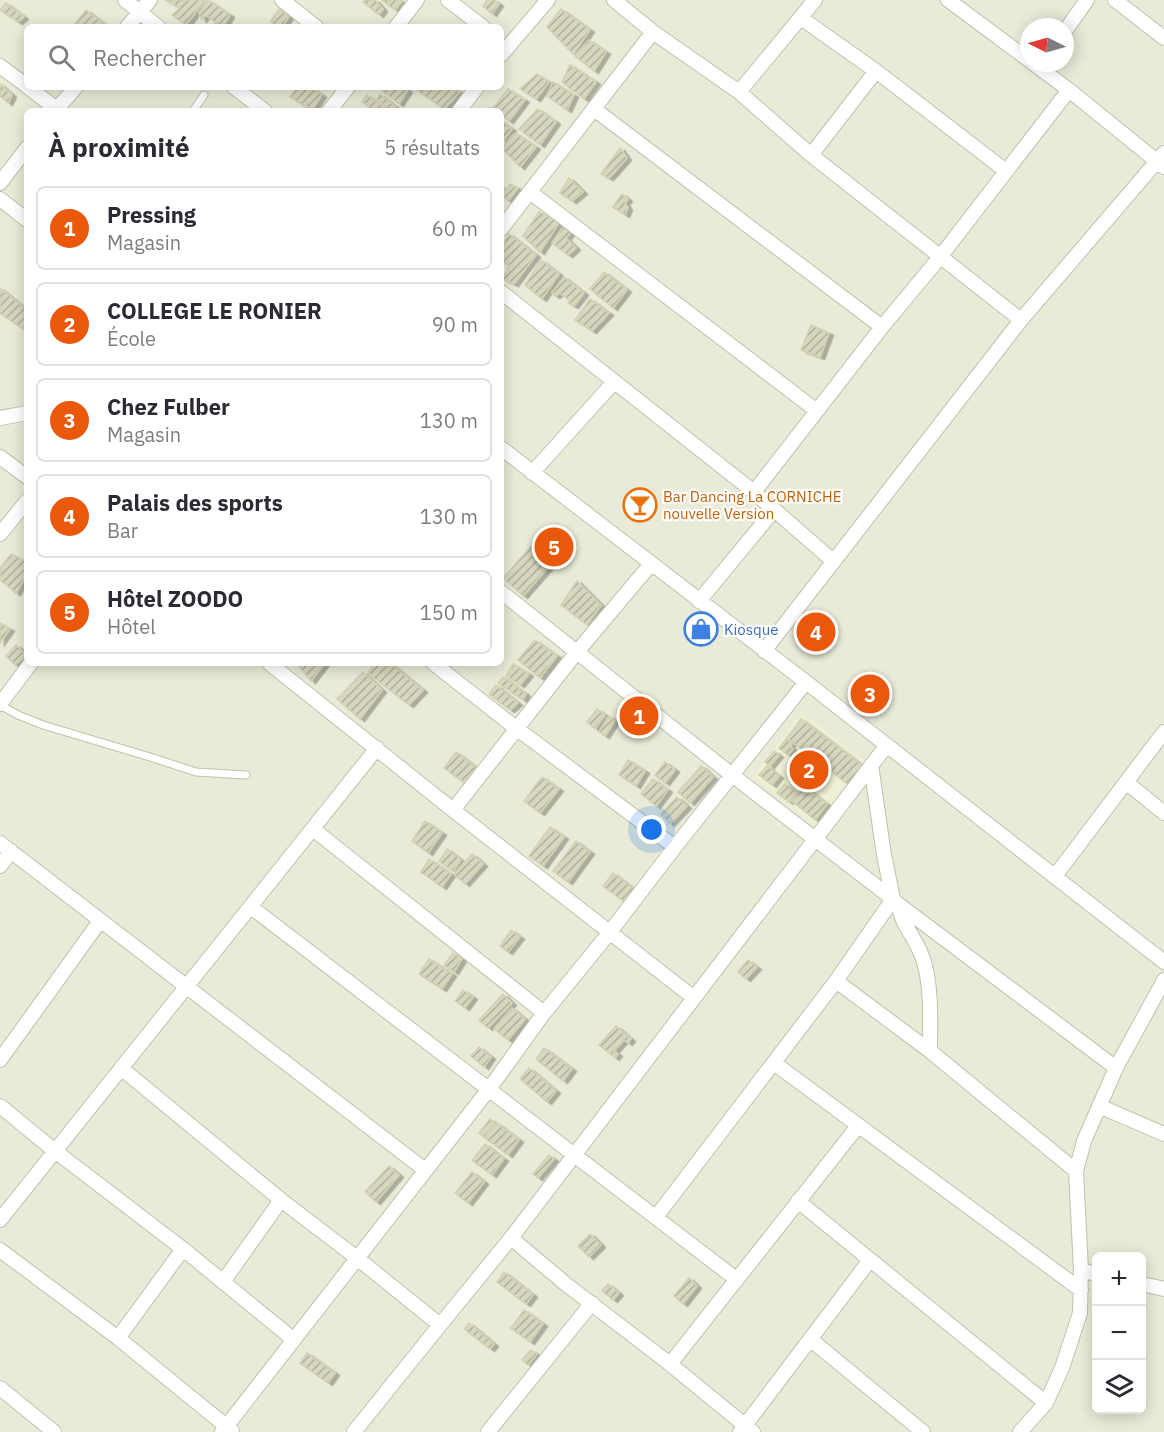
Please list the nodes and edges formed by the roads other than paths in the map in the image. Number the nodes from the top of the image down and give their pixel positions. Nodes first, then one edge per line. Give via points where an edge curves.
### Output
1 (125, 0) edge
2 (150, 0) edge
3 (282, 0) edge
4 (417, 0) edge
5 (448, 0) edge
6 (548, 0) edge
7 (614, 0) edge
8 (815, 0) edge
9 (948, 0) edge
10 (1087, 0) edge
11 (1115, 0) edge
12 (1138, 0) edge
13 (1129, 11) junction
14 (140, 12) junction
15 (801, 18) junction
16 (1074, 18) edge
17 (130, 24) edge
18 (154, 24) edge
19 (312, 24) edge
20 (398, 24) edge
21 (479, 24) edge
22 (653, 32) junction
23 (1164, 38) edge
24 (504, 47) edge
25 (1020, 52) edge
26 (0, 66) edge
27 (876, 71) junction
28 (1046, 72) edge
29 (24, 85) edge
30 (31, 90) edge
31 (73, 90) edge
32 (238, 90) edge
33 (346, 90) edge
34 (475, 90) edge
35 (1069, 90) junction
36 (739, 92) junction
37 (204, 95) dead end
38 (54, 108) edge
39 (59, 108) edge
40 (195, 108) edge
41 (261, 108) edge
42 (331, 108) edge
43 (461, 108) edge
44 (594, 109) junction
45 (24, 152) edge
46 (811, 155) junction
47 (1162, 160) edge
48 (1006, 171) junction
49 (0, 183) edge
50 (530, 192) junction
51 (0, 199) edge
52 (24, 218) edge
53 (504, 225) edge
54 (940, 257) junction
55 (504, 294) edge
56 (1021, 320) junction
57 (882, 327) junction
58 (614, 382) junction
59 (817, 411) junction
60 (24, 414) edge
61 (0, 418) edge
62 (504, 450) edge
63 (0, 457) edge
64 (532, 473) junction
65 (24, 475) edge
66 (753, 492) junction
67 (24, 505) edge
68 (774, 510) junction
69 (0, 534) edge
70 (833, 561) junction
71 (651, 564) junction
72 (504, 594) edge
73 (699, 601) junction
74 (765, 651) junction
75 (576, 653) junction
76 (29, 666) edge
77 (273, 666) edge
78 (437, 666) edge
79 (806, 682) junction
80 (0, 704) edge
81 (516, 728) junction
82 (1164, 732) edge
83 (887, 745) junction
84 (377, 748) junction
85 (871, 765) junction
86 (246, 775) dead end
87 (732, 775) junction
88 (1126, 782) junction
89 (453, 810) junction
90 (1164, 813) edge
91 (313, 829) junction
92 (815, 838) junction
93 (5, 847) edge
94 (675, 847) junction
95 (0, 866) edge
96 (1055, 876) junction
97 (895, 902) junction
98 (251, 907) junction
99 (100, 921) junction
100 (610, 932) junction
101 (1164, 962) edge
102 (1164, 980) edge
103 (836, 981) junction
104 (187, 987) junction
105 (694, 998) junction
106 (544, 1013) junction
107 (930, 1051) junction
108 (0, 1060) edge
109 (774, 1063) junction
110 (121, 1068) junction
111 (1116, 1068) junction
112 (489, 1089) junction
113 (0, 1106) edge
114 (1099, 1106) junction
115 (858, 1126) junction
116 (1164, 1134) edge
117 (55, 1150) junction
118 (576, 1155) junction
119 (425, 1170) junction
120 (1076, 1171) junction
121 (281, 1200) junction
122 (798, 1201) junction
123 (656, 1217) junction
124 (0, 1221) edge
125 (511, 1239) junction
126 (183, 1249) junction
127 (0, 1250) edge
128 (357, 1258) junction
129 (870, 1260) junction
130 (1080, 1270) junction
131 (1092, 1273) edge
132 (736, 1279) junction
133 (223, 1282) junction
134 (1146, 1285) edge
135 (1164, 1289) edge
136 (1081, 1290) junction
137 (592, 1304) junction
138 (440, 1324) junction
139 (118, 1338) junction
140 (294, 1340) junction
141 (810, 1340) junction
142 (670, 1364) junction
143 (0, 1388) edge
144 (1046, 1403) junction
145 (227, 1430) edge
146 (746, 1430) edge
147 (54, 1432) edge
148 (354, 1432) edge
149 (488, 1432) edge
150 (923, 1432) edge
151 (1020, 1432) edge

1 - 14 street
2 - 14 street
3 - 19 street
4 - 20 street
5 - 21 street
6 - 24 street
7 - 22 street
8 - 15 street
9 - 25 street
10 - 16 street
11 - 13 street
12 - 13 street
13 - 23 street
14 - 17 street
14 - 18 street
15 - 27 street
15 - 36 street
22 - 36 street
22 - 44 street
26 - 29 street
27 - 46 street
27 - 48 street
28 - 35 street
30 - 38 street
31 - 39 street
32 - 41 street
33 - 42 street
34 - 43 street
35 - 47 street
35 - 48 street
36 - 46 street
37 - 40 lane
44 - 50 street
44 - 57 street
45 - 49 street
46 - 54 street
47 - 56 street
48 - 54 street
50 - 53 street
50 - 59 street
51 - 52 street
54 - 56 street
54 - 57 street
55 - 58 street
56 - 70 street
57 - 59 street
58 - 64 street
58 - 66 street
59 - 66 street
60 - 61 street
62 - 64 street
63 - 65 street
64 - 71 street
66 - 68 street
67 - 69 street
68 - 70 street
68 - 73 street
70 - 74 street
71 - 73 street
71 - 75 street
72 - 75 street
73 - 74 street
74 - 79 street
75 - 81 street
75 - 87 street
76 - 80 street
77 - 84 street
78 - 81 street
79 - 83 street
79 - 87 street
80 - 86 lane via 43,725 196,772
81 - 89 street
81 - 94 street
82 - 88 street
83 - 85 street
83 - 96 street
84 - 89 street
84 - 91 street
85 - 92 street
85 - 97 street
87 - 92 street
87 - 94 street
88 - 90 street
88 - 96 street
89 - 100 street
91 - 98 street
91 - 106 street
92 - 97 street
92 - 105 street
93 - 95 street
93 - 99 street
94 - 100 street
96 - 101 street
97 - 103 street
97 - 107 street via 924,962 929,991
97 - 111 street
98 - 104 street
98 - 112 street
99 - 104 street
99 - 108 street
100 - 105 street
100 - 106 street
102 - 111 street
103 - 107 street
103 - 109 street
104 - 110 street
104 - 119 street
105 - 118 street
106 - 112 street
107 - 120 street
109 - 115 street
109 - 123 street
110 - 117 street
110 - 121 street
111 - 114 street
112 - 118 street
112 - 119 street
113 - 117 street
114 - 116 street
114 - 120 street
115 - 122 street
115 - 136 street
117 - 124 street
117 - 126 street
118 - 123 street
118 - 125 street
119 - 128 street
120 - 130 street
121 - 128 street
121 - 133 street
122 - 129 street
122 - 132 street
123 - 132 street
125 - 137 street
125 - 138 street
126 - 133 street
126 - 139 street
127 - 139 street
128 - 138 street
128 - 140 street
129 - 141 street
129 - 144 street
130 - 131 street
130 - 136 street
132 - 142 street
133 - 140 street
134 - 135 street
136 - 144 street via 1080,1312
137 - 142 street
137 - 149 street
138 - 148 street
139 - 145 street
140 - 145 street
141 - 146 street
141 - 150 street
142 - 146 street
143 - 147 street
144 - 151 street

